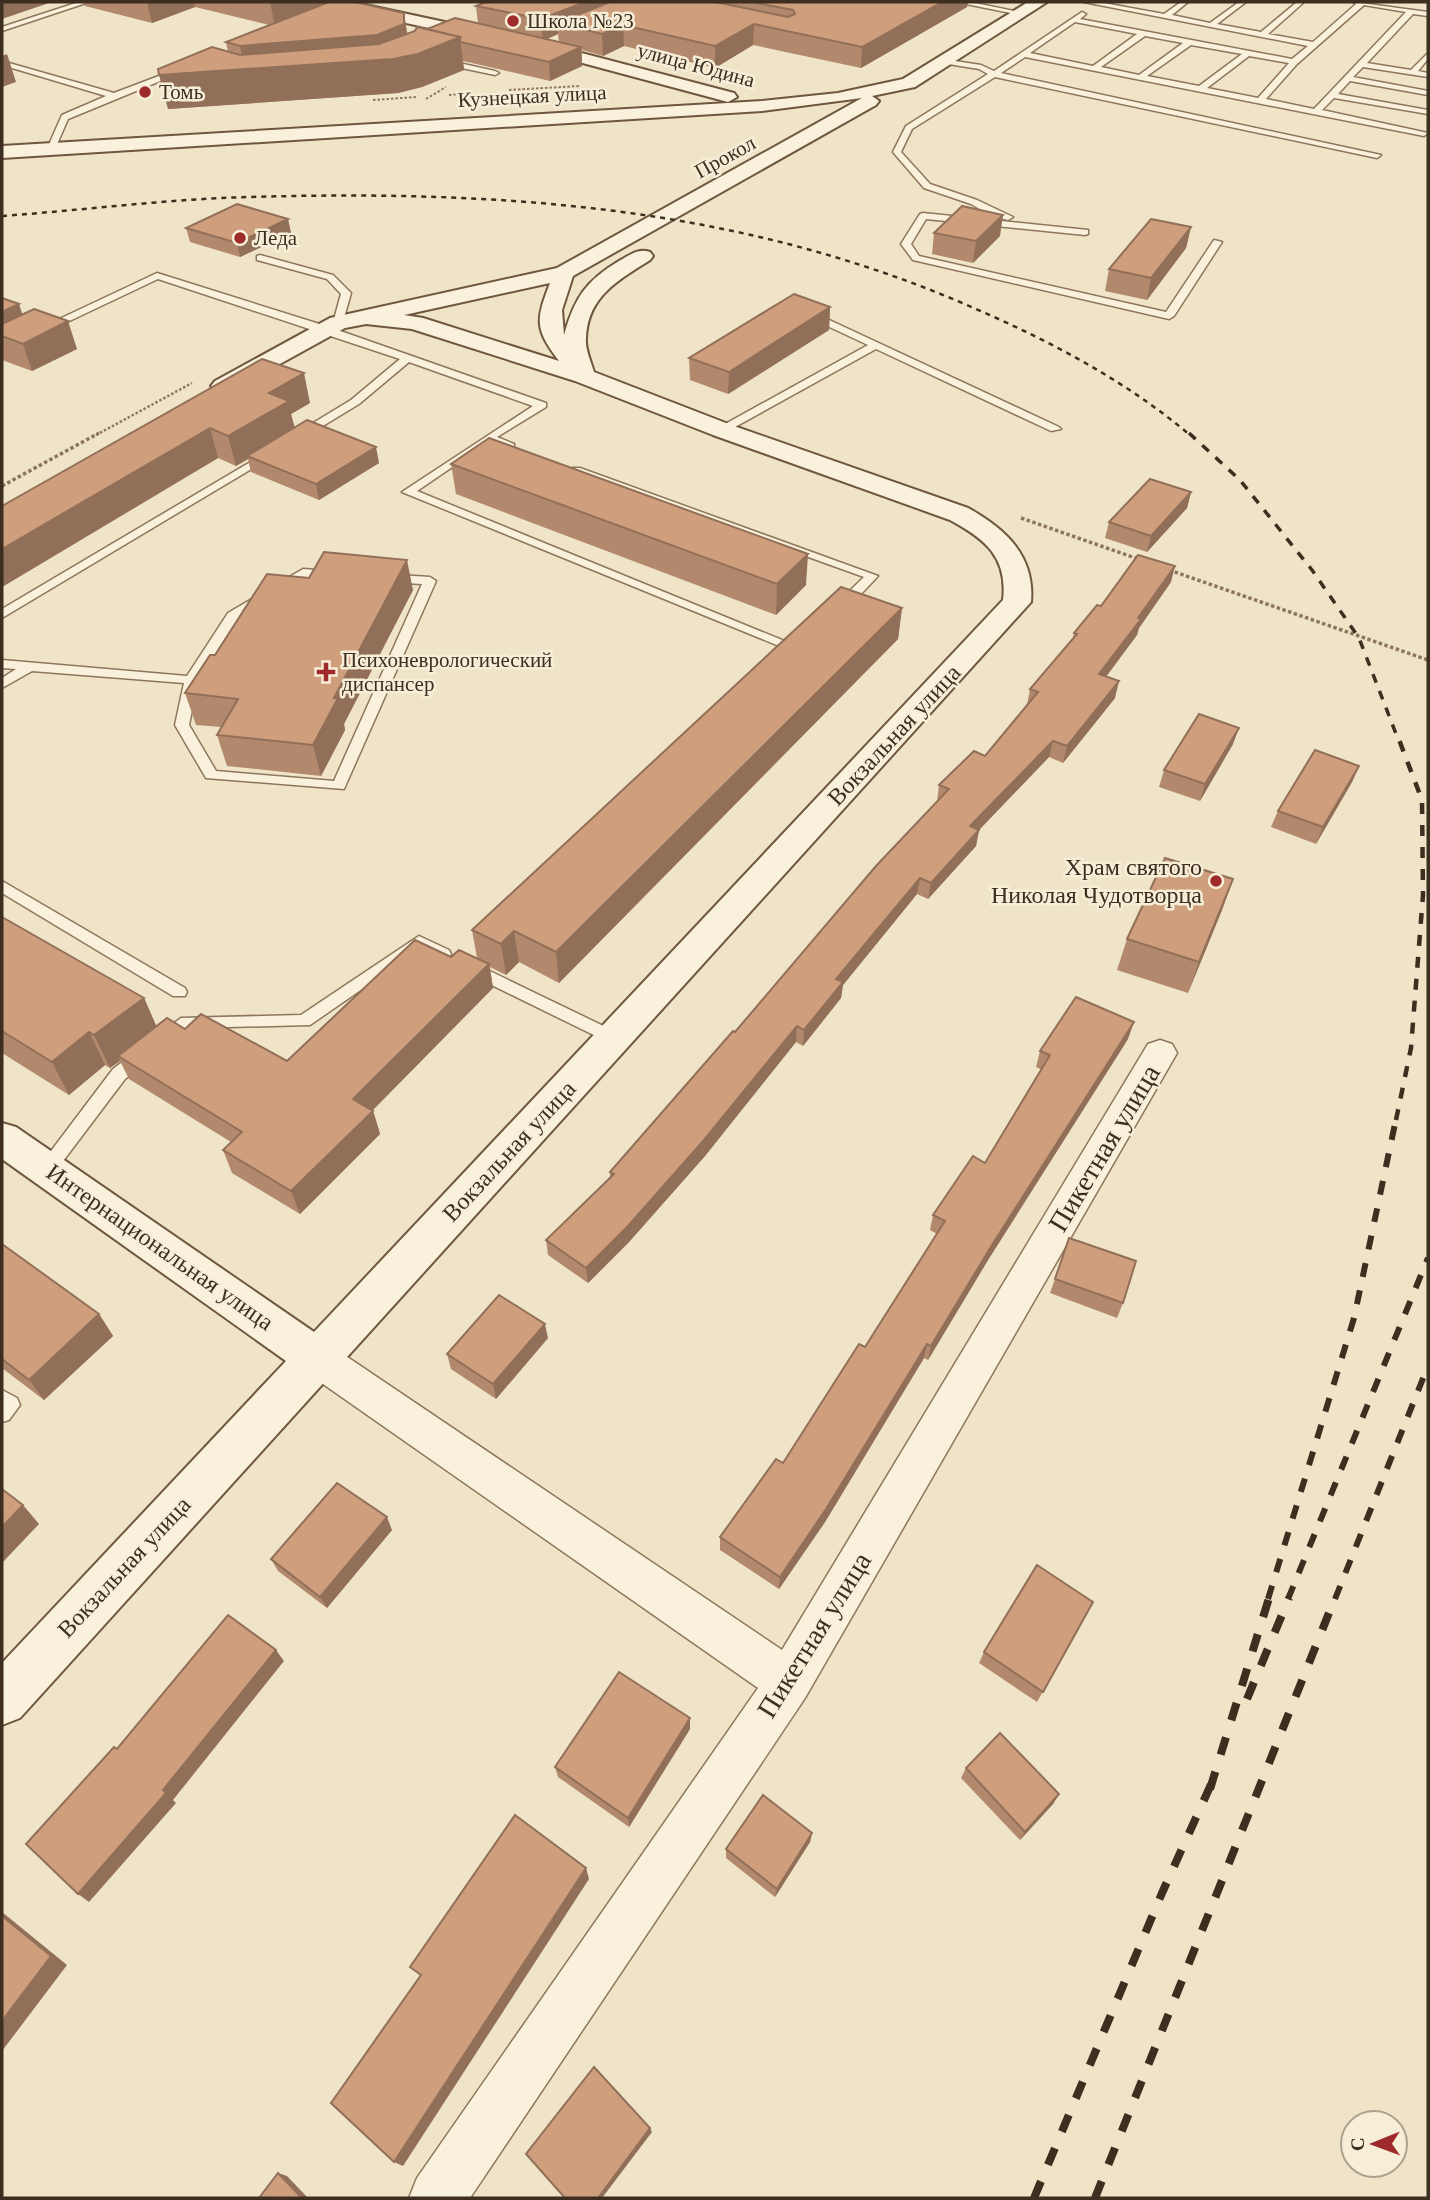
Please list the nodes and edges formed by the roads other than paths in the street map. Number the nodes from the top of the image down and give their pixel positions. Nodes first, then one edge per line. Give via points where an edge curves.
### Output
1 (85, 2) edge
2 (332, 2) edge
3 (960, 2) edge
4 (1039, 2) edge
5 (1095, 2) edge
6 (1185, 2) edge
7 (1243, 2) edge
8 (1301, 2) edge
9 (1359, 2) edge
10 (1411, 11) junction
11 (1020, 13) junction
12 (1428, 14) edge
13 (1165, 17) junction
14 (1073, 20) junction
15 (1211, 25) junction
16 (2, 29) edge
17 (1144, 33) junction
18 (1262, 35) junction
19 (1189, 42) junction
20 (1312, 44) junction
21 (1248, 53) junction
22 (1023, 54) junction
23 (1428, 55) edge
24 (427, 57) edge
25 (945, 61) junction
26 (1294, 62) junction
27 (2, 63) edge
28 (1361, 64) junction
29 (189, 67) edge
30 (1095, 68) junction
31 (495, 73) edge
32 (1412, 73) junction
33 (994, 74) junction
34 (1428, 75) edge
35 (1141, 77) junction
36 (1348, 78) junction
37 (909, 83) junction
38 (1201, 89) junction
39 (1428, 93) edge
40 (1331, 95) junction
41 (114, 96) junction
42 (1260, 101) junction
43 (767, 105) junction
44 (1316, 112) junction
45 (1428, 112) edge
46 (834, 122) junction
47 (1424, 133) dead end
48 (51, 149) junction
49 (2, 152) edge
50 (1377, 155) dead end
51 (782, 173) dead end
52 (1217, 242) dead end
53 (661, 245) dead end
54 (260, 258) dead end
55 (564, 273) junction
56 (810, 314) edge
57 (370, 318) junction
58 (331, 326) junction
59 (875, 345) junction
60 (2, 350) edge
61 (407, 358) junction
62 (583, 376) junction
63 (200, 389) road end
64 (1055, 429) dead end
65 (722, 430) junction
66 (488, 438) junction
67 (526, 452) edge
68 (565, 466) edge
69 (2, 614) edge
70 (825, 622) edge
71 (797, 649) edge
72 (2, 664) edge
73 (31, 665) junction
74 (191, 680) junction
75 (2, 684) edge
76 (2, 886) edge
77 (179, 992) dead end
78 (614, 1038) junction
79 (1160, 1053) dead end
80 (2, 1138) edge
81 (48, 1168) junction
82 (317, 1358) junction
83 (2, 1399) edge
84 (2, 1413) edge
85 (789, 1682) junction
86 (2, 1700) edge
87 (437, 2198) edge

1 - 16 lane
2 - 43 main road, улица Юдина via 453,32 544,45
3 - 11 lane
4 - 11 main road, Кузнецкая улица
5 - 13 lane
5 - 14 lane
6 - 13 lane
7 - 15 lane
8 - 18 lane
9 - 10 lane
9 - 20 lane
10 - 12 lane
10 - 28 lane
11 - 25 main road, Кузнецкая улица
13 - 15 lane
14 - 17 lane
14 - 22 lane
15 - 18 lane
17 - 19 lane
17 - 30 lane
18 - 20 lane
19 - 21 lane
19 - 35 lane
20 - 26 lane
21 - 26 lane
21 - 38 lane
22 - 30 lane
22 - 33 lane
23 - 32 lane
24 - 31 lane
25 - 33 lane
25 - 37 main road, Кузнецкая улица
26 - 42 lane
27 - 41 lane
28 - 32 lane
28 - 36 lane
29 - 41 lane
30 - 35 lane
32 - 34 lane
33 - 50 lane
33 - 52 lane via 909,128 897,152 927,186 995,214 1085,232 923,216 906,244 916,258 1169,316
35 - 38 lane
36 - 39 lane
36 - 40 lane
37 - 43 main road, Кузнецкая улица via 838,99
37 - 46 main road, Прокол
37 - 51 main road via 891,103 853,130
38 - 42 lane
40 - 44 lane
40 - 45 lane
41 - 48 lane via 65,117
42 - 44 lane
43 - 46 main road via 823,111
43 - 48 main road, Кузнецкая улица
44 - 47 lane
46 - 55 main road, Прокол
48 - 49 main road, Кузнецкая улица
53 - 62 main road via 601,281 582,310 574,340
54 - 58 lane via 330,277 346,293
55 - 57 main road, Прокол
55 - 62 main road via 551,310 553,338
56 - 59 lane
57 - 58 main road
57 - 62 main road via 415,323
58 - 60 lane via 157,276
58 - 61 lane
58 - 63 main road
59 - 64 lane
59 - 65 lane
61 - 66 lane via 542,405
61 - 69 lane via 355,402
62 - 65 main road
65 - 78 main road, Вокзальная улица via 959,513 1007,550 1017,567 1020,588 1017,602
66 - 67 lane
66 - 71 lane via 408,492
68 - 70 lane via 872,576
72 - 73 lane
73 - 74 lane
73 - 75 lane
74 - 74 lane via 181,725 211,775 339,786 430,581 303,573 233,616
76 - 77 lane
78 - 81 lane via 466,959 419,942 304,1021 187,1022 120,1074
78 - 82 main road, Вокзальная улица
79 - 85 street, Пикетная улица
80 - 81 main road, Интернациональная улица
81 - 82 main road, Интернациональная улица
82 - 85 street
82 - 86 main road, Вокзальная улица
83 - 84 lane via 10,1405
85 - 87 street, Пикетная улица

